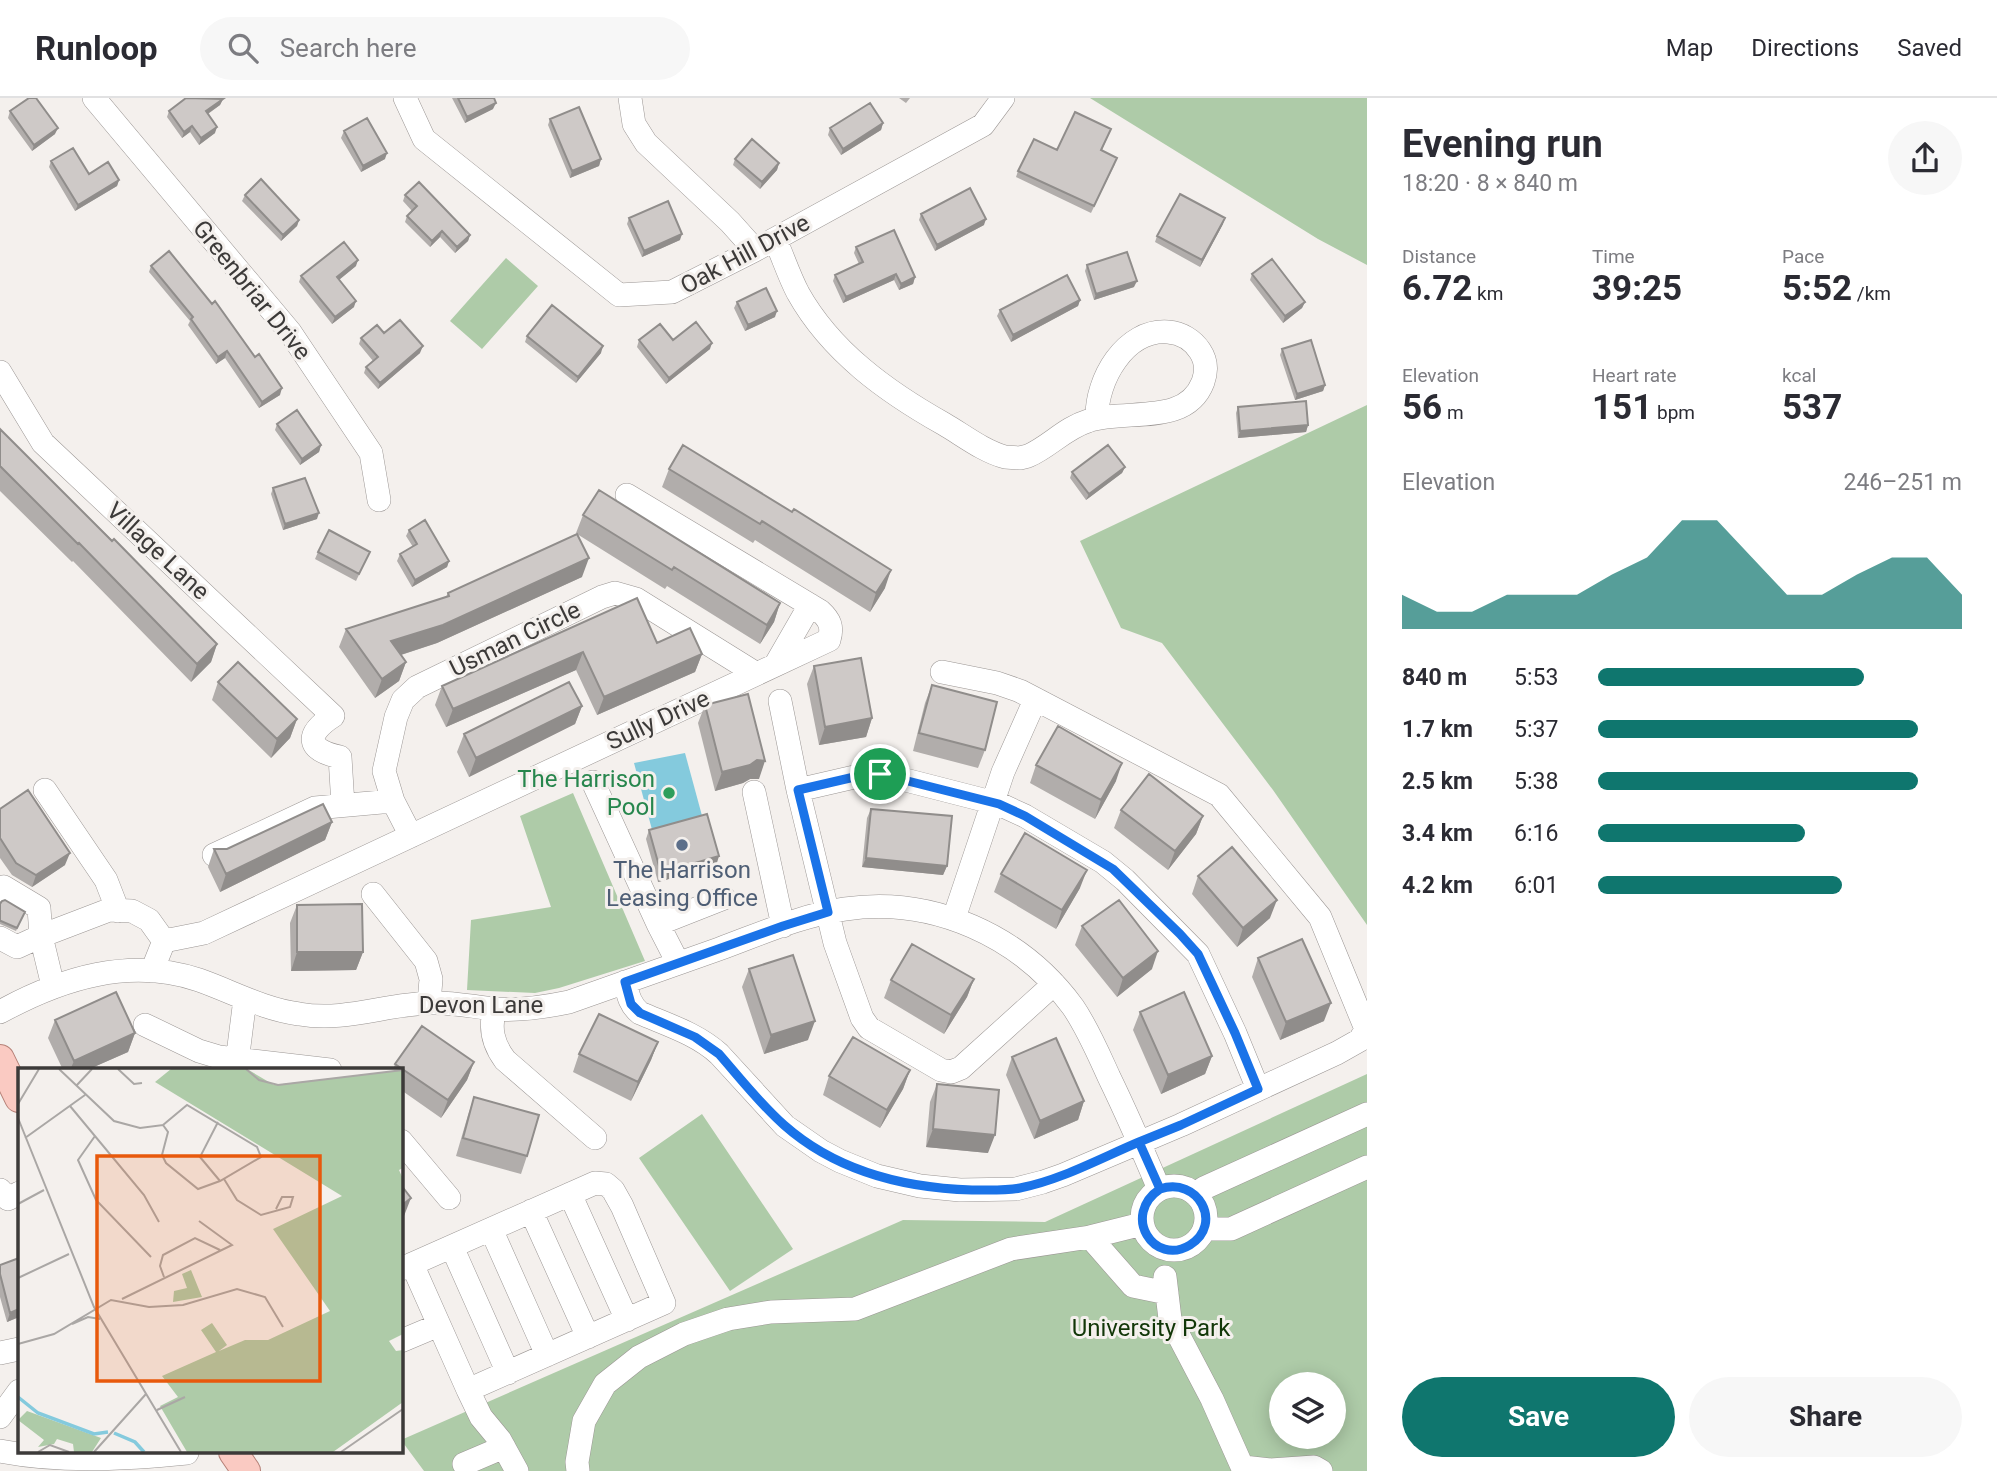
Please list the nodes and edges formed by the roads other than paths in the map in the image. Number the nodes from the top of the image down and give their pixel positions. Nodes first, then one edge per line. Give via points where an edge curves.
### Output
1 (94, 98) edge
2 (405, 98) edge
3 (630, 98) edge
4 (1003, 98) edge
5 (775, 239) junction
6 (755, 250) junction
7 (0, 372) edge
8 (1097, 418) junction
9 (627, 495) dead end
10 (379, 500) dead end
11 (810, 605) junction
12 (766, 669) junction
13 (942, 672) dead end
14 (1035, 700) junction
15 (780, 701) dead end
16 (593, 782) dead end
17 (45, 790) dead end
18 (798, 790) junction
19 (754, 792) dead end
20 (393, 800) junction
21 (992, 802) junction
22 (343, 806) junction
23 (411, 836) junction
24 (214, 855) edge
25 (1, 886) edge
26 (373, 894) dead end
27 (724, 898) dead end
28 (118, 911) junction
29 (828, 912) junction
30 (954, 918) junction
31 (20, 923) edge
32 (658, 924) junction
33 (783, 926) junction
34 (41, 936) junction
35 (0, 938) edge
36 (164, 941) junction
37 (678, 963) junction
38 (152, 971) junction
39 (625, 982) junction
40 (1054, 984) junction
41 (53, 986) junction
42 (245, 999) junction
43 (429, 1003) junction
44 (495, 1009) junction
45 (0, 1012) edge
46 (145, 1025) dead end
47 (0, 1059) edge
48 (237, 1065) edge
49 (293, 1068) edge
50 (1258, 1089) junction
51 (12, 1094) edge
52 (1367, 1114) edge
53 (595, 1138) dead end
54 (402, 1142) edge
55 (1139, 1142) junction
56 (1367, 1167) edge
57 (1160, 1189) junction
58 (570, 1194) junction
59 (1195, 1194) junction
60 (449, 1198) dead end
61 (531, 1211) junction
62 (1142, 1224) junction
63 (491, 1229) junction
64 (1204, 1229) junction
65 (1090, 1237) junction
66 (452, 1247) junction
67 (407, 1266) edge
68 (627, 1320) junction
69 (439, 1325) junction
70 (588, 1337) junction
71 (402, 1341) edge
72 (18, 1349) edge
73 (0, 1353) edge
74 (547, 1355) junction
75 (508, 1373) junction
76 (468, 1390) junction
77 (18, 1392) edge
78 (0, 1418) edge
79 (504, 1447) junction
80 (0, 1451) edge
81 (18, 1453) edge
82 (26, 1454) edge
83 (169, 1454) edge
84 (234, 1454) edge
85 (464, 1464) dead end
86 (1243, 1469) edge
87 (246, 1471) edge
88 (517, 1471) edge
89 (578, 1471) edge
90 (1321, 1471) edge

1 - 10 street, Greenbriar Drive via 290,332 371,453
2 - 6 street, Oak Hill Drive via 424,139 619,295 672,292
3 - 6 street via 634,124 646,143
4 - 5 street, Oak Hill Drive via 983,125
5 - 6 street, Oak Hill Drive
5 - 8 street via 797,290 829,336 896,396 979,445 999,456 1020,458
7 - 22 street, Village Lane via 43,443 333,716 319,725 313,741 322,753 340,757
8 - 8 street via 1104,381 1114,361 1132,344 1155,333 1170,332 1199,349 1205,362 1204,378 1187,404 1170,411
9 - 11 street, Sully Drive
11 - 12 street
11 - 12 street, Sully Drive via 829,619 829,640
12 - 20 street, Usman Circle via 636,599 615,593 602,597 416,687 403,700 396,717 384,772
12 - 23 street, Sully Drive
13 - 14 street via 1009,687
14 - 21 street
14 - 50 street via 1219,795 1320,917 1365,1034 1336,1053
15 - 18 street
16 - 32 street
17 - 28 street via 106,880
18 - 21 street via 880,774
18 - 29 street
19 - 33 street
20 - 22 street
20 - 23 street, Usman Circle
21 - 30 street
21 - 50 street via 1025,816 1113,869 1195,950
22 - 24 street via 315,808
23 - 36 street, Sully Drive via 204,933
25 - 34 street via 39,908
26 - 43 street via 426,961 431,978
27 - 32 street
28 - 34 street via 109,910
28 - 36 street via 132,911 149,920
29 - 30 street, Devon Lane via 884,907
29 - 33 street, Devon Lane
29 - 40 street via 866,1025 941,1070 961,1068
30 - 40 street, Devon Lane via 1003,942
31 - 34 street
32 - 37 street
33 - 37 street, Devon Lane
34 - 35 street via 17,947
34 - 41 street
36 - 38 street
37 - 39 street, Devon Lane
38 - 41 street, Devon Lane via 108,972
38 - 42 street, Devon Lane via 192,978
39 - 44 street, Devon Lane via 554,1005
39 - 55 street via 635,1009 708,1045 785,1126 831,1156 877,1176 933,1188 1016,1189 1063,1175
40 - 55 street, Devon Lane via 1085,1026
41 - 45 street, Devon Lane
42 - 43 street, Devon Lane via 320,1017
42 - 48 street
43 - 44 street, Devon Lane
44 - 53 street via 493,1036 505,1060
46 - 48 street
47 - 51 main road
48 - 49 street
50 - 55 street
52 - 59 street
54 - 60 street
55 - 57 street, Devon Lane
56 - 64 street via 1231,1229
57 - 59 street via 1182,1187
57 - 62 street via 1143,1207
58 - 61 street
58 - 68 street
58 - 68 street via 596,1183 606,1184 622,1206 664,1303
59 - 64 street via 1206,1215
61 - 63 street
61 - 70 street
62 - 64 street via 1157,1245 1174,1250 1191,1245
62 - 65 street
63 - 66 street
63 - 74 street
65 - 86 street via 1133,1286 1166,1285 1170,1319
65 - 89 street via 1011,1248 855,1309 771,1312 728,1319 684,1334 639,1357 605,1384 584,1421
66 - 67 street
66 - 75 street
67 - 69 street
68 - 70 street
69 - 71 street
69 - 76 street
70 - 74 street
72 - 73 street
74 - 75 street
75 - 76 street
76 - 79 street
77 - 78 street
79 - 85 street
79 - 88 street
80 - 81 street
82 - 83 street via 61,1458
84 - 87 main road
86 - 90 street via 1314,1467

